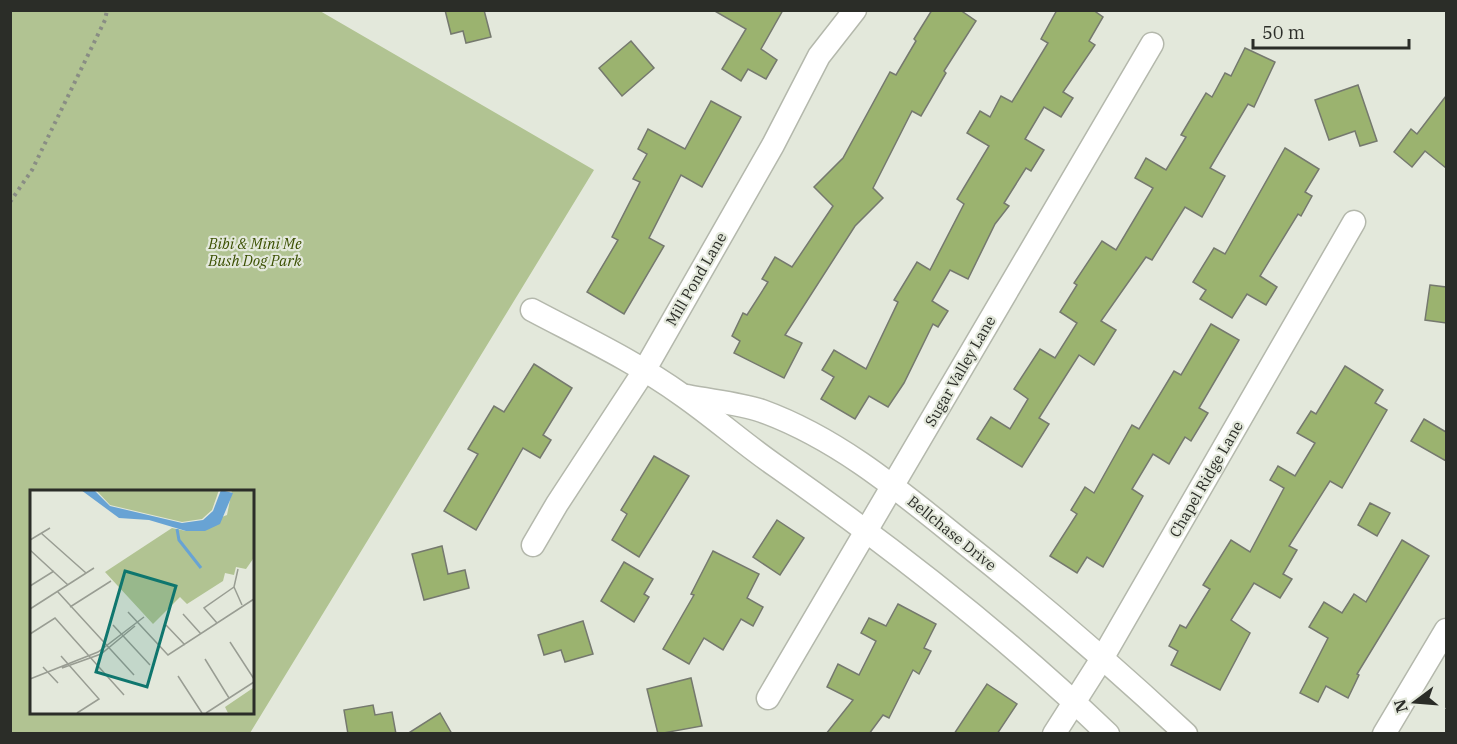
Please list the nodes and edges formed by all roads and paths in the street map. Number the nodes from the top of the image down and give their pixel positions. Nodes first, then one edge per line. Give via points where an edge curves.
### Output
1 (107, 10) edge
2 (855, 10) edge
3 (1152, 44) dead end
4 (10, 202) edge
5 (1354, 222) dead end
6 (532, 310) dead end
7 (644, 370) junction
8 (682, 395) junction
9 (893, 486) junction
10 (867, 530) junction
11 (533, 545) dead end
12 (1446, 630) edge
13 (1103, 657) junction
14 (768, 698) dead end
15 (1074, 701) junction
16 (1054, 734) edge
17 (1108, 734) edge
18 (1186, 734) edge
19 (1384, 734) edge

1 - 4 path via 32,170
2 - 7 street, Mill Pond Lane via 819,56 773,145
3 - 9 street, Sugar Valley Lane
5 - 13 street, Chapel Ridge Lane
6 - 7 street, Bellchase Drive
7 - 8 street, Bellchase Drive
7 - 11 street, Mill Pond Lane
8 - 9 street, Bellchase Drive via 761,411 832,444
8 - 10 street, Bellchase Drive
9 - 10 street, Sugar Valley Lane
9 - 13 street, Bellchase Drive
10 - 14 street, Sugar Valley Lane
10 - 15 street, Bellchase Drive via 972,612
12 - 19 street
13 - 15 street, Chapel Ridge Lane
13 - 18 street, Bellchase Drive
15 - 16 street, Chapel Ridge Lane
15 - 17 street, Bellchase Drive

